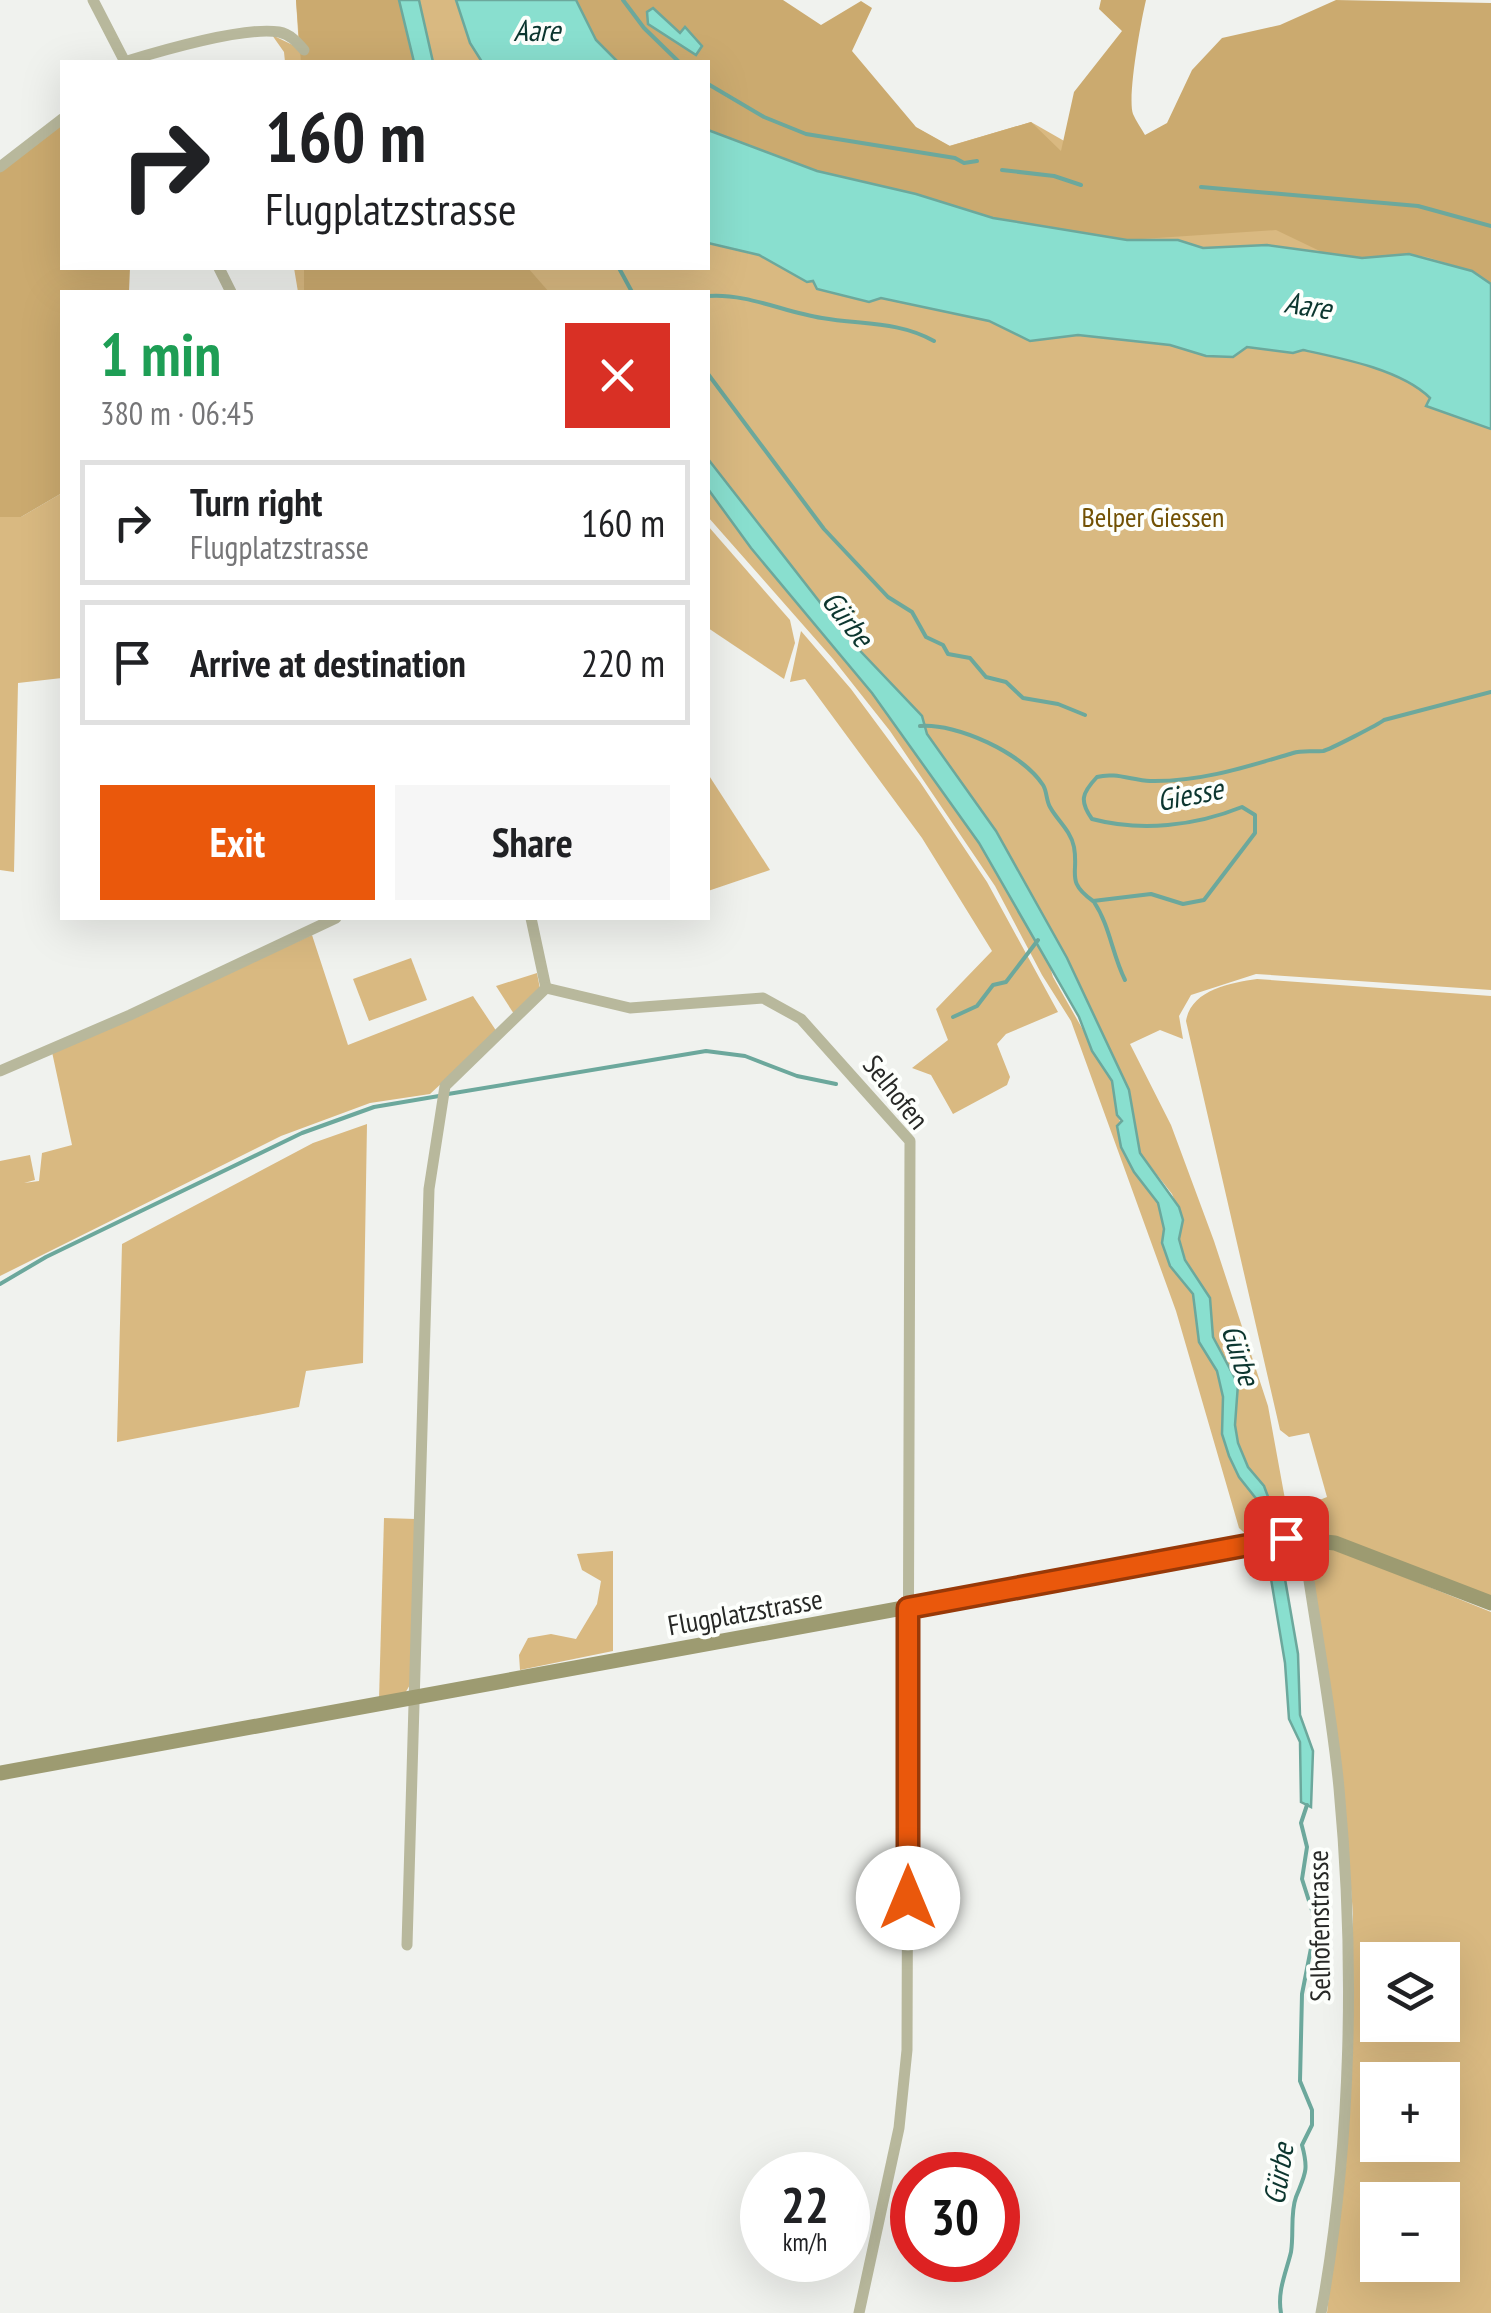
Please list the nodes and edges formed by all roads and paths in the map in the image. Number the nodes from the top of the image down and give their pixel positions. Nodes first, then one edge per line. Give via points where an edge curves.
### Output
1 (93, 0) edge
2 (304, 50) dead end
3 (123, 60) edge
4 (132, 60) edge
5 (60, 121) edge
6 (0, 166) edge
7 (332, 920) edge
8 (530, 920) edge
9 (546, 988) junction
10 (0, 1071) edge
11 (1294, 1538) junction
12 (1491, 1603) edge
13 (908, 1608) junction
14 (414, 1699) junction
15 (0, 1773) edge
16 (407, 1945) dead end
17 (859, 2313) edge
18 (1321, 2313) edge

1 - 3 street
2 - 4 street via 291,37 271,32
5 - 6 street
7 - 10 street
8 - 9 street
9 - 13 street, Selhofen via 630,1008 763,998 801,1019 910,1141
9 - 14 street via 442,1096 429,1190
11 - 12 street, Flugplatzstrasse via 1335,1543
11 - 13 street, Flugplatzstrasse
11 - 18 street, Selhofenstrasse via 1339,1787 1347,1936 1344,2096
13 - 14 street, Flugplatzstrasse
13 - 17 street, Selhofen via 907,2050 899,2128
14 - 15 street, Flugplatzstrasse
14 - 16 street

